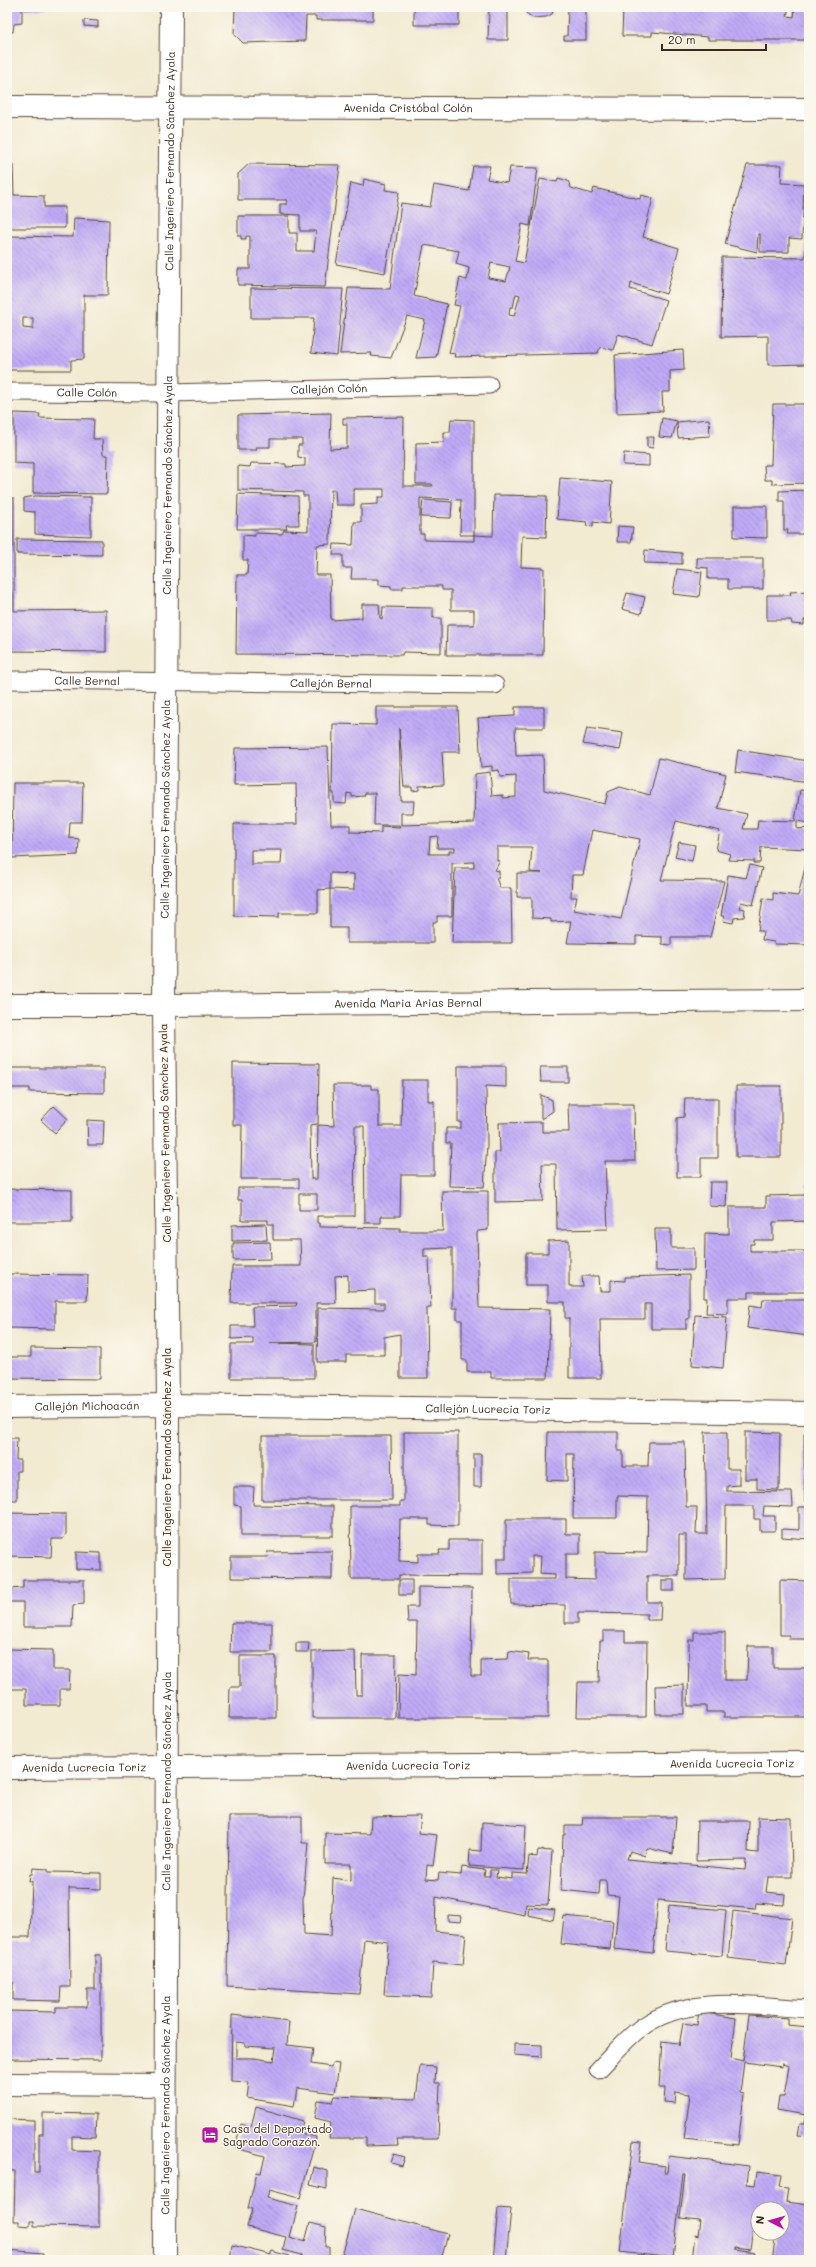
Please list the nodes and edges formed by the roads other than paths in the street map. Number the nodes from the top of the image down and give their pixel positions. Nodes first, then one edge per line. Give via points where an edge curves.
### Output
1 (171, 7) edge
2 (7, 107) edge
3 (171, 109) junction
4 (809, 109) edge
5 (489, 385) dead end
6 (7, 392) edge
7 (168, 393) junction
8 (7, 680) edge
9 (166, 681) junction
10 (495, 685) dead end
11 (809, 1000) edge
12 (7, 1005) edge
13 (164, 1005) junction
14 (168, 1405) junction
15 (7, 1407) edge
16 (809, 1413) edge
17 (809, 1763) edge
18 (166, 1766) junction
19 (7, 1768) edge
20 (809, 2009) edge
21 (598, 2070) dead end
22 (7, 2084) edge
23 (165, 2085) junction
24 (165, 2260) edge

1 - 3 street, Calle Ingeniero Fernando Sánchez Ayala
2 - 3 street, Avenida Cristóbal Colón
3 - 4 street, Avenida Cristóbal Colón
3 - 7 street, Calle Ingeniero Fernando Sánchez Ayala
5 - 7 lane, Callejón Colón
6 - 7 lane, Calle Colón
7 - 9 street, Calle Ingeniero Fernando Sánchez Ayala
8 - 9 lane, Calle Bernal
9 - 10 lane, Callejón Bernal
9 - 13 street, Calle Ingeniero Fernando Sánchez Ayala
11 - 13 street, Avenida Maria Arias Bernal
12 - 13 street, Avenida Maria Arias Bernal
13 - 14 street, Calle Ingeniero Fernando Sánchez Ayala
14 - 15 street, Callejón Michoacán
14 - 16 street, Callejón Lucrecia Toriz
14 - 18 street, Calle Ingeniero Fernando Sánchez Ayala
17 - 18 street, Avenida Lucrecia Toriz
18 - 19 street, Avenida Lucrecia Toriz
18 - 23 street, Calle Ingeniero Fernando Sánchez Ayala
20 - 21 lane via 714,2003 674,2010 641,2027
22 - 23 street
23 - 24 street, Calle Ingeniero Fernando Sánchez Ayala

